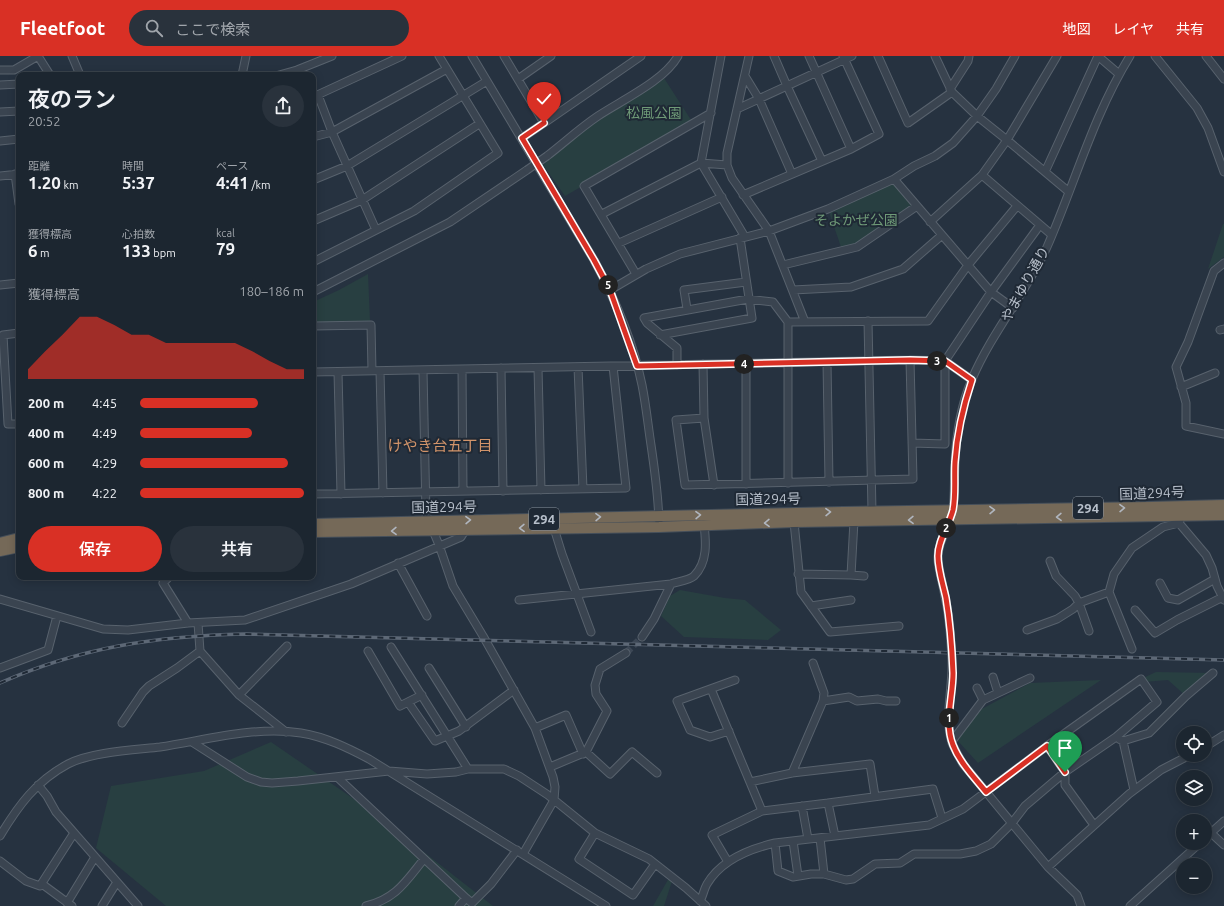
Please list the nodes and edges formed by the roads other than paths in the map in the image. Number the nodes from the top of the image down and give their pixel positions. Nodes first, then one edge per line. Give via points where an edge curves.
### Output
1 (38, 56) edge
2 (72, 56) edge
3 (246, 56) edge
4 (332, 56) edge
5 (402, 56) edge
6 (439, 56) edge
7 (472, 56) edge
8 (504, 56) edge
9 (551, 56) edge
10 (641, 56) edge
11 (678, 56) edge
12 (721, 56) edge
13 (749, 56) edge
14 (774, 56) edge
15 (809, 56) edge
16 (852, 56) edge
17 (878, 56) edge
18 (935, 56) edge
19 (1015, 56) edge
20 (1057, 56) edge
21 (1098, 56) edge
22 (1130, 56) edge
23 (1155, 56) edge
24 (1206, 56) edge
25 (844, 58) edge
26 (968, 58) edge
27 (447, 69) junction
28 (0, 70) edge
29 (48, 72) edge
30 (79, 72) edge
31 (243, 72) edge
32 (290, 72) edge
33 (816, 72) junction
34 (1119, 74) junction
35 (745, 76) junction
36 (518, 79) junction
37 (1224, 79) edge
38 (486, 81) junction
39 (16, 84) edge
40 (0, 85) edge
41 (787, 86) junction
42 (951, 91) junction
43 (462, 95) junction
44 (316, 96) edge
45 (759, 99) junction
46 (737, 109) junction
47 (16, 111) edge
48 (0, 112) edge
49 (710, 113) junction
50 (977, 116) junction
51 (544, 123) junction
52 (479, 124) junction
53 (332, 132) junction
54 (316, 136) edge
55 (522, 138) junction
56 (16, 139) edge
57 (1008, 140) junction
58 (0, 141) edge
59 (851, 149) junction
60 (822, 161) junction
61 (701, 163) junction
62 (727, 165) junction
63 (347, 166) junction
64 (1045, 172) junction
65 (1224, 172) edge
66 (16, 174) edge
67 (792, 174) junction
68 (982, 175) junction
69 (0, 176) edge
70 (316, 179) edge
71 (894, 179) junction
72 (1069, 192) junction
73 (743, 195) junction
74 (722, 197) junction
75 (362, 200) junction
76 (917, 206) junction
77 (1017, 206) junction
78 (602, 214) junction
79 (316, 220) edge
80 (930, 222) junction
81 (1040, 225) junction
82 (376, 230) junction
83 (769, 231) junction
84 (942, 235) junction
85 (1052, 235) junction
86 (742, 238) junction
87 (619, 244) junction
88 (316, 260) edge
89 (1224, 263) edge
90 (783, 265) junction
91 (968, 266) junction
92 (636, 274) junction
93 (746, 282) junction
94 (16, 283) edge
95 (0, 284) edge
96 (316, 290) edge
97 (610, 290) junction
98 (793, 290) junction
99 (991, 292) junction
100 (749, 299) junction
101 (1013, 308) junction
102 (687, 309) junction
103 (868, 321) junction
104 (788, 322) junction
105 (805, 322) junction
106 (316, 326) edge
107 (16, 333) edge
108 (660, 335) junction
109 (910, 360) junction
110 (869, 361) junction
111 (945, 361) junction
112 (827, 362) junction
113 (787, 363) junction
114 (703, 364) junction
115 (746, 364) junction
116 (677, 365) junction
117 (613, 366) junction
118 (637, 366) junction
119 (578, 367) junction
120 (501, 368) junction
121 (538, 368) junction
122 (462, 369) junction
123 (423, 370) junction
124 (372, 371) junction
125 (380, 371) junction
126 (316, 372) edge
127 (338, 372) junction
128 (1215, 373) dead end
129 (972, 380) junction
130 (1181, 387) junction
131 (704, 418) junction
132 (16, 424) edge
133 (1224, 434) edge
134 (912, 443) junction
135 (871, 481) junction
136 (829, 482) junction
137 (788, 483) junction
138 (746, 484) junction
139 (714, 485) junction
140 (583, 489) junction
141 (503, 490) junction
142 (541, 490) junction
143 (462, 491) junction
144 (424, 492) junction
145 (383, 493) junction
146 (316, 494) edge
147 (341, 494) junction
148 (1224, 504) edge
149 (872, 512) junction
150 (1224, 514) edge
151 (951, 515) junction
152 (1180, 515) junction
153 (659, 516) junction
154 (854, 521) junction
155 (794, 522) junction
156 (553, 523) junction
157 (316, 524) edge
158 (704, 524) junction
159 (431, 526) junction
160 (659, 527) junction
161 (466, 529) junction
162 (316, 532) edge
163 (16, 539) edge
164 (0, 542) edge
165 (439, 545) junction
166 (16, 547) edge
167 (0, 551) edge
168 (1050, 561) dead end
169 (398, 563) junction
170 (798, 574) junction
171 (851, 575) junction
172 (864, 576) dead end
173 (1215, 579) junction
174 (166, 580) edge
175 (1160, 583) dead end
176 (671, 584) junction
177 (1109, 592) junction
178 (576, 594) junction
179 (0, 599) edge
180 (1223, 599) edge
181 (519, 600) dead end
182 (851, 600) dead end
183 (1079, 603) junction
184 (811, 606) junction
185 (1135, 610) dead end
186 (57, 616) junction
187 (428, 616) dead end
188 (188, 623) junction
189 (198, 623) junction
190 (899, 626) dead end
191 (1027, 630) dead end
192 (1089, 631) dead end
193 (591, 632) dead end
194 (642, 637) tunnel mouth
195 (287, 646) dead end
196 (391, 647) dead end
197 (1132, 649) dead end
198 (200, 651) junction
199 (368, 651) dead end
200 (626, 653) tunnel mouth
201 (813, 663) dead end
202 (0, 668) edge
203 (429, 668) dead end
204 (1213, 673) dead end
205 (993, 677) dead end
206 (1030, 678) dead end
207 (735, 680) dead end
208 (977, 688) dead end
209 (711, 689) junction
210 (514, 690) junction
211 (998, 692) junction
212 (239, 695) junction
213 (422, 695) junction
214 (983, 700) junction
215 (823, 701) junction
216 (896, 701) dead end
217 (408, 702) junction
218 (122, 724) dead end
219 (466, 726) junction
220 (535, 728) junction
221 (729, 731) junction
222 (286, 732) junction
223 (1224, 735) edge
224 (447, 736) junction
225 (1116, 736) junction
226 (952, 741) junction
227 (1123, 741) junction
228 (192, 742) junction
229 (1212, 743) edge
230 (1047, 746) junction
231 (584, 753) junction
232 (1176, 762) edge
233 (550, 767) junction
234 (468, 769) junction
235 (389, 770) junction
236 (1065, 772) junction
237 (657, 773) dead end
238 (792, 773) junction
239 (337, 776) junction
240 (750, 782) junction
241 (38, 786) junction
242 (1134, 790) junction
243 (986, 792) junction
244 (875, 796) junction
245 (554, 800) junction
246 (828, 803) junction
247 (802, 806) junction
248 (762, 811) junction
249 (942, 818) junction
250 (1224, 821) edge
251 (1012, 823) junction
252 (1094, 826) junction
253 (1212, 832) edge
254 (595, 833) junction
255 (74, 834) junction
256 (1212, 834) edge
257 (0, 836) edge
258 (835, 836) junction
259 (820, 838) junction
260 (808, 839) junction
261 (793, 841) junction
262 (775, 843) junction
263 (1224, 845) edge
264 (1192, 850) edge
265 (520, 852) junction
266 (95, 857) junction
267 (424, 859) junction
268 (0, 861) edge
269 (728, 862) junction
270 (655, 864) junction
271 (1048, 867) junction
272 (824, 874) junction
273 (798, 876) junction
274 (117, 882) junction
275 (42, 884) junction
276 (466, 898) junction
277 (70, 904) edge
278 (703, 904) edge
279 (102, 906) edge
280 (138, 906) edge
281 (366, 906) edge
282 (459, 906) edge
283 (606, 906) edge
284 (1081, 906) edge
285 (1130, 906) edge

1 - 28 street via 14,70
1 - 29 street
2 - 30 street
3 - 31 street
4 - 32 street
5 - 44 street
6 - 27 street
7 - 38 street
8 - 36 street
9 - 36 street
10 - 51 street
11 - 96 street, bridge via 662,75 596,117 547,156 450,222
12 - 49 street
13 - 35 street
14 - 41 street
15 - 33 street
16 - 25 street
17 - 42 street via 908,123
18 - 42 street
19 - 50 street via 996,90
20 - 57 street
21 - 34 street
21 - 64 street
22 - 34 street, やまゆり通り
23 - 65 street via 1197,108 1208,128
24 - 37 street
25 - 33 street
25 - 59 street via 879,134
26 - 42 street
27 - 43 street
27 - 53 street
33 - 41 street
33 - 59 street
34 - 72 street, やまゆり通り via 1098,118
35 - 45 street
35 - 46 street
36 - 51 street
38 - 43 street
38 - 55 street
39 - 40 street
41 - 45 street
41 - 60 street
42 - 50 street
43 - 52 street
43 - 63 street
44 - 53 street
45 - 46 street
45 - 67 street
46 - 62 street via 727,153
47 - 48 street
49 - 61 street
49 - 78 street via 584,186
50 - 57 street
50 - 71 street via 953,143
51 - 55 street
52 - 75 street
52 - 82 street via 498,154 414,212
53 - 54 street
53 - 63 street
55 - 97 street
56 - 58 street
57 - 64 street
57 - 68 street
59 - 60 street
60 - 67 street
61 - 62 street
61 - 74 street
61 - 78 street
62 - 73 street
63 - 70 street
63 - 75 street
64 - 72 street
66 - 69 street
67 - 73 street
68 - 77 street
68 - 80 street
71 - 76 street
71 - 83 street
72 - 85 street, やまゆり通り
73 - 83 street
74 - 86 street
74 - 87 street
75 - 79 street
75 - 82 street
76 - 80 street
76 - 90 street via 857,247
77 - 81 street
77 - 91 street
78 - 87 street
80 - 84 street
81 - 85 street
81 - 99 street
82 - 88 street
83 - 86 street
83 - 90 street
84 - 91 street
84 - 98 street via 903,269 851,287
85 - 101 street, やまゆり通り
86 - 92 street via 680,254
86 - 93 street
87 - 92 street
89 - 130 street via 1214,271 1176,367
90 - 98 street
91 - 99 street
91 - 103 street via 928,321
92 - 97 street
93 - 100 street
93 - 102 street via 684,290
94 - 95 street
97 - 118 street
98 - 105 street
99 - 101 street
99 - 111 street
100 - 102 street
100 - 104 street via 773,302
100 - 108 street via 752,318
101 - 129 street, やまゆり通り
102 - 108 street via 644,318
103 - 105 street
103 - 110 street
104 - 105 street
104 - 113 street
106 - 124 street via 371,324
107 - 132 street via 3,335 8,424
108 - 116 street via 677,348
109 - 110 street
109 - 111 street
109 - 134 street
110 - 112 street
110 - 135 street
111 - 129 street
111 - 134 street via 945,444
112 - 113 street
112 - 136 street
113 - 115 street
113 - 137 street
114 - 115 street
114 - 116 street
114 - 131 street
115 - 138 street
116 - 118 street
117 - 118 street
117 - 119 street
117 - 140 street via 626,488
118 - 153 street via 656,477
119 - 121 street
119 - 140 street
120 - 121 street
120 - 122 street
120 - 141 street
121 - 142 street
122 - 123 street
122 - 143 street
123 - 125 street
123 - 144 street
124 - 125 street
124 - 127 street
125 - 145 street
126 - 127 street
127 - 147 street
128 - 130 street
129 - 151 street, やまゆり通り via 958,431
130 - 133 street via 1186,403 1186,426
131 - 139 street
131 - 139 street via 676,420 685,485
134 - 135 street via 912,480
135 - 136 street
135 - 149 street
136 - 137 street
137 - 138 street
138 - 139 street
140 - 142 street
141 - 142 street
141 - 143 street
143 - 144 street
144 - 145 street
144 - 159 street via 426,514
145 - 147 street
146 - 147 street
148 - 152 highway, 国道294号 / 294
149 - 151 highway, 国道294号 / 294
153 -> 149 highway, 国道294号 / 294
150 - 152 highway, 国道294号 / 294
151 - 152 highway, 国道294号 / 294
151 -> 154 highway, 国道294号 / 294
151 - 226 street, やまゆり通り via 938,550 938,558 946,599 951,649 953,678 949,717
152 - 173 street via 1206,555
152 - 177 street via 1132,548 1114,574
156 -> 153 highway, 国道294号 / 294
153 - 160 street
154 - 155 highway, 国道294号 / 294
154 - 171 street
155 -> 158 highway, 国道294号 / 294
155 - 170 street
159 -> 156 highway, 国道294号 / 294
156 - 160 highway, 国道294号 / 294
156 -> 161 highway, 国道294号 / 294
156 - 178 street
157 - 159 highway, 国道294号 / 294
158 - 160 highway, 国道294号 / 294
158 - 176 street via 706,548 699,568 694,577
159 - 161 highway, 国道294号 / 294
159 -> 162 highway, 国道294号 / 294
159 - 165 street
161 - 165 street via 461,537
163 - 164 highway
165 - 169 street
165 - 210 street via 453,586
166 - 167 highway
168 - 183 street via 1056,576
169 - 187 street
169 - 189 street via 350,584 245,620
170 - 171 street
170 - 184 street via 801,592
171 - 172 street
173 - 175 street via 1178,600 1168,598
173 - 180 street
174 - 188 street via 163,583
176 - 178 street
176 - 194 street
177 - 183 street
177 - 197 street
178 - 181 street
178 - 193 street
179 - 186 street
180 - 185 street via 1155,633
182 - 184 street
183 - 191 street via 1057,619
183 - 192 street
184 - 190 street via 830,632
186 - 188 street via 103,628 128,630
186 - 202 street via 48,650
188 - 189 street
189 - 198 street
195 - 212 street
196 - 213 street
198 - 212 street
198 - 218 street via 149,686
199 - 217 street via 400,706
200 - 231 street via 600,669 595,685 596,694 607,711
201 - 215 street via 824,693
203 - 219 street
204 - 227 street via 1149,733
205 - 211 street
206 - 211 street
207 - 209 street
208 - 214 street
209 - 221 street
209 - 221 street via 677,701 690,730 710,737
210 - 219 street
210 - 220 street
211 - 214 street
212 - 222 street
213 - 217 street
213 - 224 street
214 - 226 street
215 - 216 street via 849,697 857,701
215 - 238 street
217 - 224 street via 435,741
219 - 224 street
220 - 231 street via 566,715
220 - 233 street
221 - 240 street
222 - 228 street via 249,733
222 - 235 street via 301,733 335,742
223 - 229 street
224 - 234 street
225 - 227 street
225 - 230 street via 1157,702 1141,679
225 - 236 street
226 - 243 street, やまゆり通り via 963,764
227 - 242 street
228 - 239 street via 247,777 261,782
228 - 241 street via 104,754 75,761
230 - 236 street
230 - 243 street
231 - 233 street
231 - 237 street via 610,774 632,752
232 - 242 street
233 - 245 street via 555,787
234 - 235 street via 427,774
234 - 245 street via 497,768 510,771
235 - 239 street
235 - 265 street
236 - 251 street via 1025,806
236 - 252 street via 1066,785
238 - 240 street
238 - 244 street via 870,764
239 - 267 street
240 - 248 street
241 - 255 street
241 - 257 street via 17,808
242 - 252 street
243 - 249 street via 963,809
243 - 251 street, やまゆり通り
244 - 246 street
244 - 249 street via 933,789
245 - 254 street
245 - 265 street
246 - 247 street
246 - 258 street
247 - 248 street
247 - 260 street
248 - 269 street via 712,835
249 - 258 street via 928,824
250 - 253 street
251 - 271 street, やまゆり通り
251 - 272 street via 991,844 976,851 960,854 914,854 900,863 876,864 853,879 846,880
252 - 271 street
254 - 270 street
254 - 270 street via 579,860 633,894
255 - 266 street
255 - 275 street
256 - 263 street
258 - 259 street
259 - 260 street
259 - 272 street
260 - 261 street
261 - 262 street
261 - 273 street
262 - 269 street via 744,852
262 - 273 street via 778,871
264 - 285 street
265 - 276 street via 472,903
265 - 283 street
266 - 274 street
266 - 277 street
267 - 276 street
267 - 281 street via 401,888 380,903
268 - 275 street via 26,881 40,886
269 - 278 street via 707,885
270 - 278 street
271 - 284 street, やまゆり通り via 1077,895
272 - 273 street
274 - 279 street
274 - 280 street
275 - 277 street
276 - 282 street

